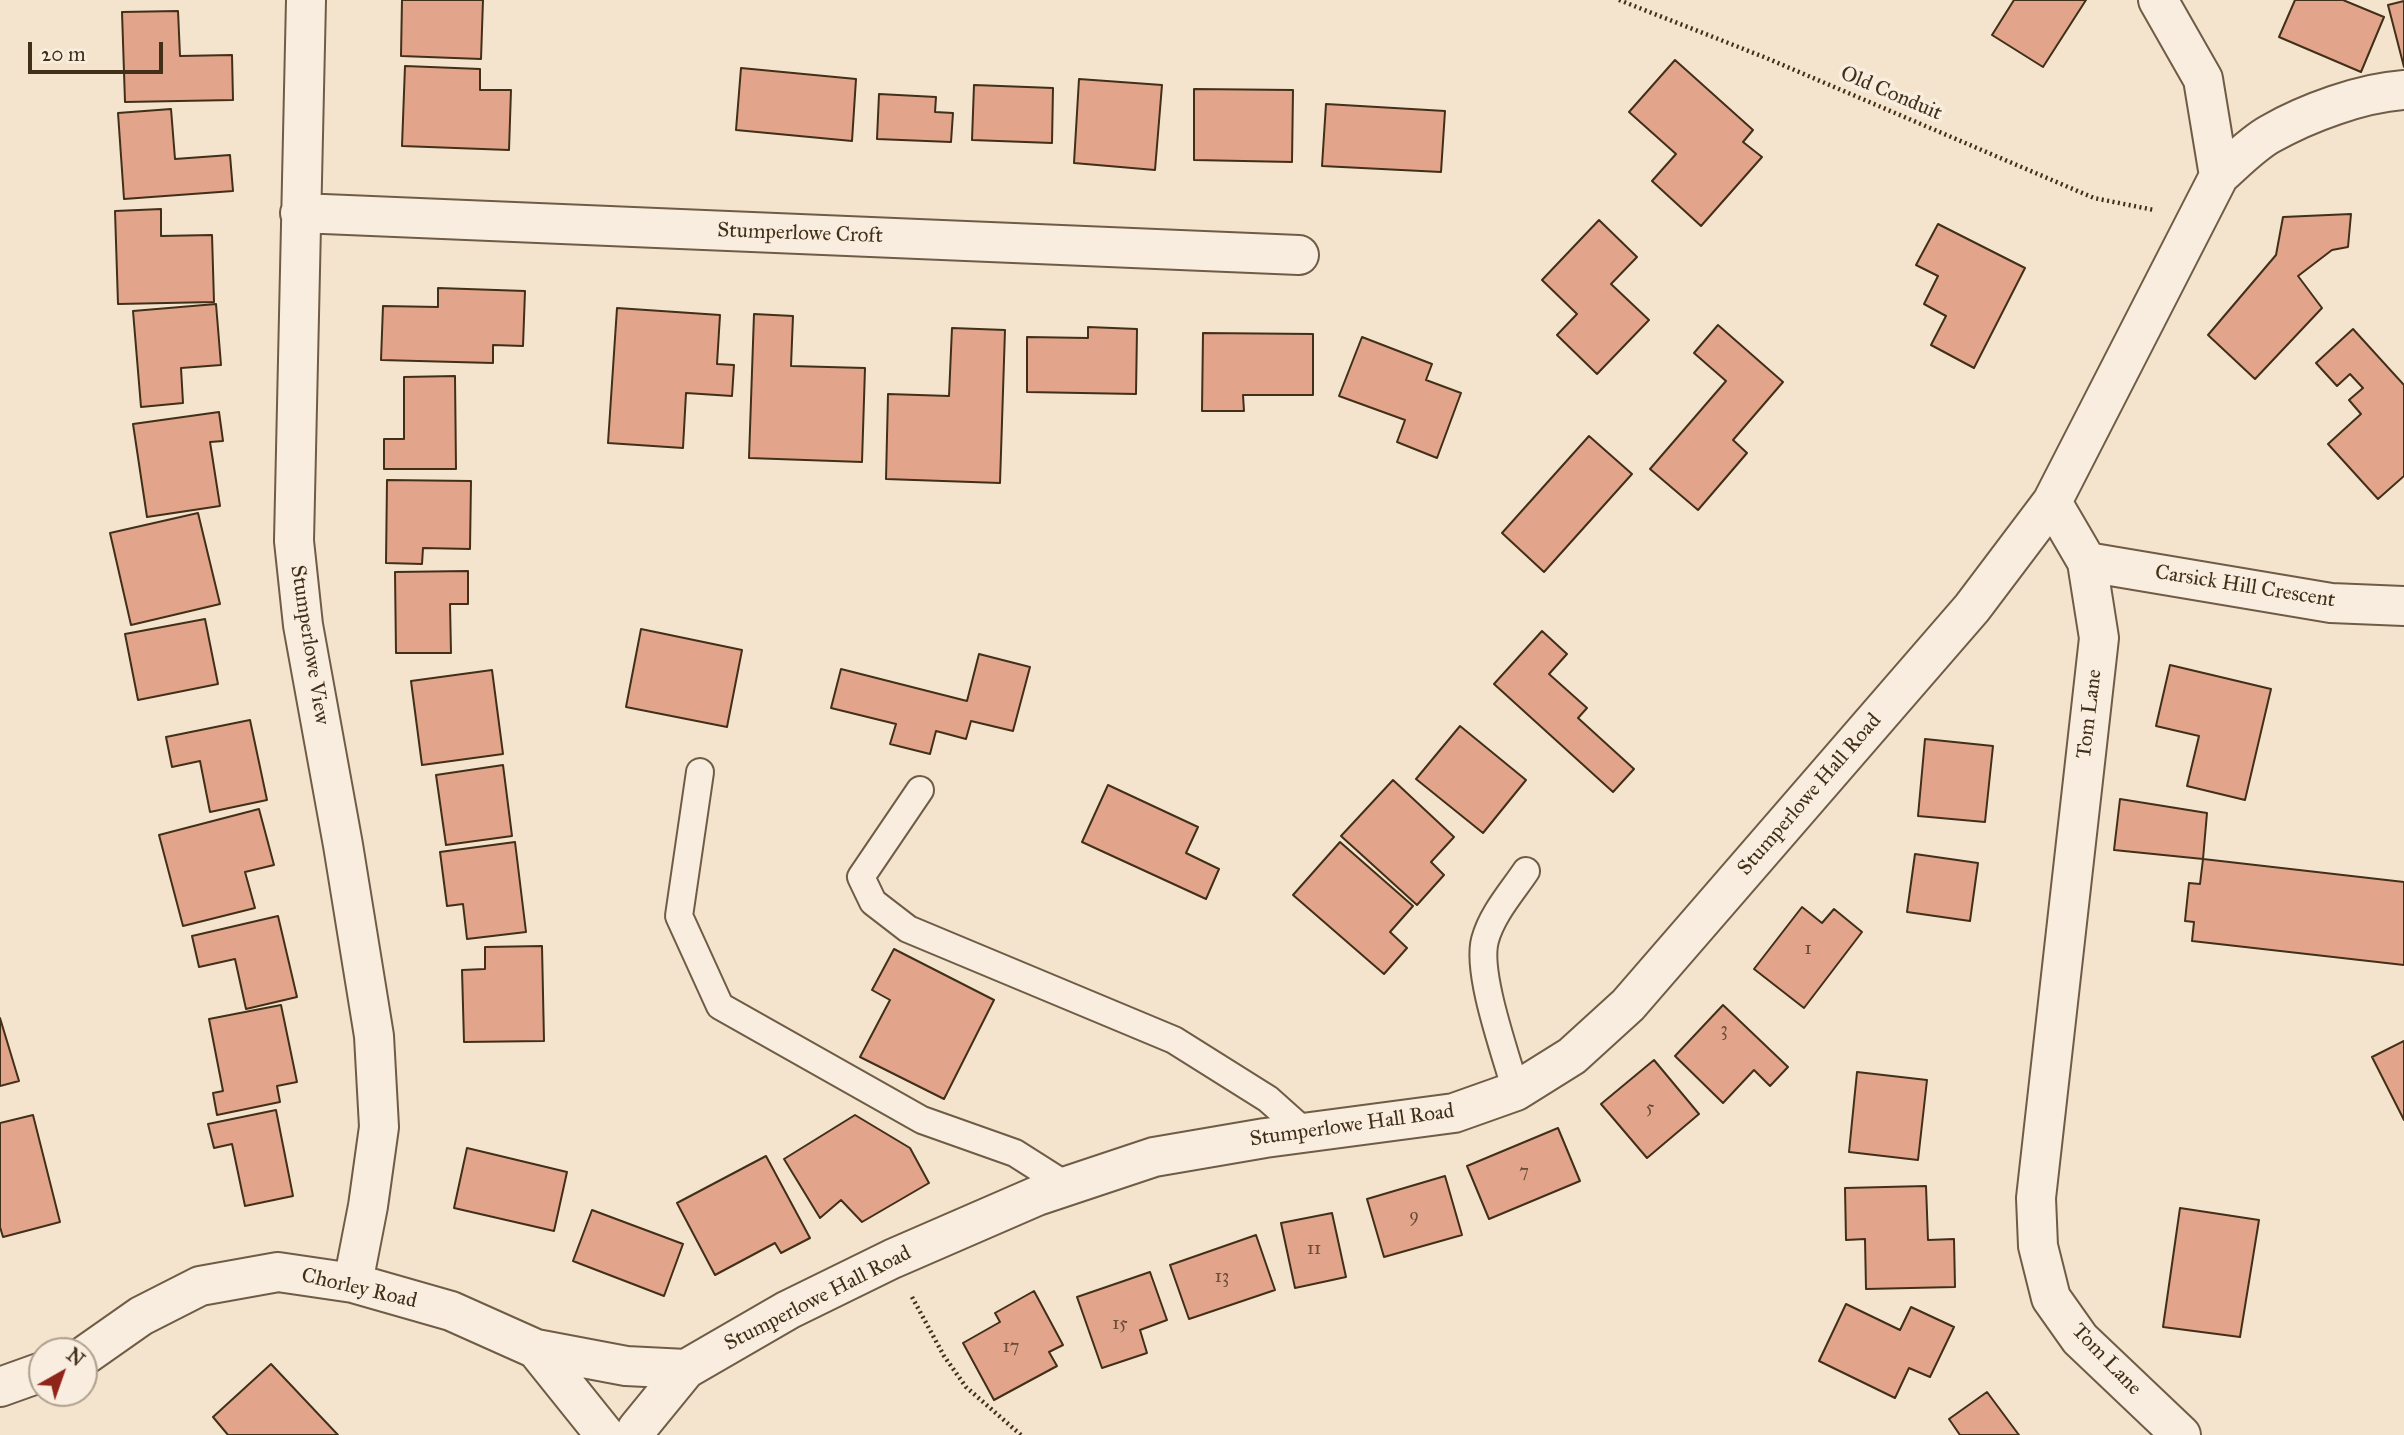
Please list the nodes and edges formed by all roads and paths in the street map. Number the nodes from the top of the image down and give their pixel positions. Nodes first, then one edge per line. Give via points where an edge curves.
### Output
1 (306, 0) edge
2 (1619, 0) edge
3 (2158, 0) edge
4 (2404, 90) edge
5 (2220, 176) junction
6 (2152, 211) dead end
7 (300, 213) junction
8 (1299, 256) dead end
9 (2052, 502) junction
10 (2087, 562) junction
11 (2404, 606) edge
12 (699, 772) dead end
13 (920, 790) dead end
14 (1527, 871) dead end
15 (1516, 1091) junction
16 (1306, 1133) junction
17 (1067, 1186) junction
18 (892, 1259) junction
19 (353, 1283) junction
20 (98, 1346) edge
21 (536, 1349) junction
22 (686, 1368) junction
23 (28, 1377) edge
24 (0, 1387) edge
25 (605, 1435) edge
26 (635, 1435) edge
27 (1021, 1435) edge
28 (2181, 1435) edge

1 - 7 street, Stumperlowe View
2 - 6 path, Old Conduit via 2095,198
3 - 5 street via 2203,79
4 - 5 street via 2385,91 2318,112 2268,135
5 - 9 street
7 - 8 street, Stumperlowe Croft
7 - 19 street, Stumperlowe View via 294,541 303,625 374,1036 379,1127
9 - 10 street, Tom Lane
9 - 15 street, Stumperlowe Hall Road via 1972,608 1628,1005 1572,1056
10 - 11 street, Carsick Hill Crescent via 2331,603
10 - 28 street, Tom Lane via 2099,638 2036,1198 2038,1246 2051,1298 2080,1339
12 - 17 lane via 679,916 720,1006 922,1120 1015,1153
13 - 16 lane via 861,877 873,902 908,929 1174,1040 1268,1099
14 - 15 lane via 1492,921 1482,957
15 - 16 street, Stumperlowe Hall Road via 1454,1113
16 - 17 street, Stumperlowe Hall Road via 1154,1157
17 - 18 street, Stumperlowe Hall Road
18 - 22 street, Stumperlowe Hall Road via 788,1310
18 - 27 path via 944,1356 966,1387
19 - 20 street, Chorley Road via 278,1272 200,1286 141,1316
19 - 21 street, Chorley Road via 450,1311
21 - 22 street via 626,1366
21 - 25 street, Chorley Road
22 - 26 street, Stumperlowe Hall Road
23 - 24 street

